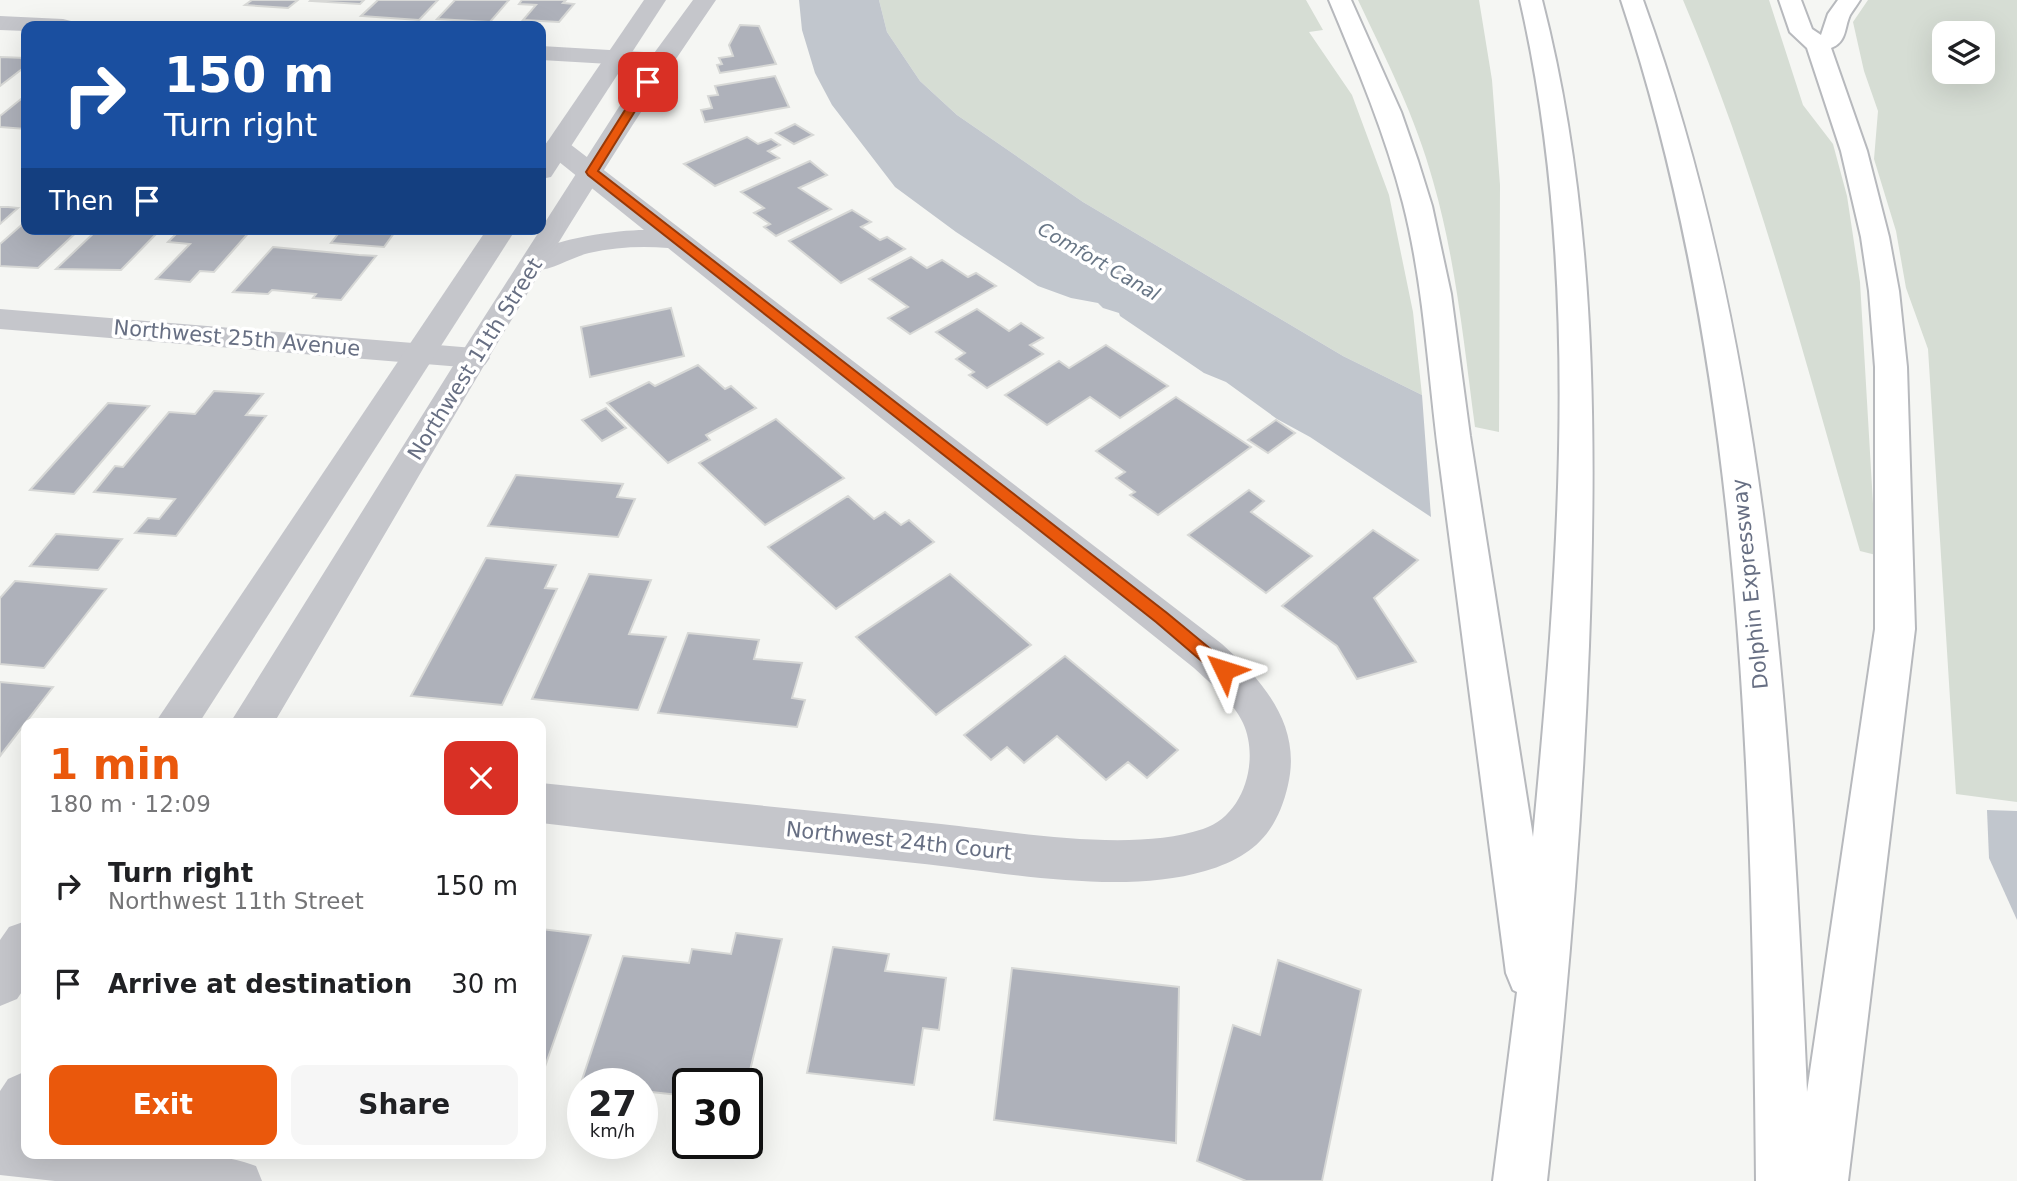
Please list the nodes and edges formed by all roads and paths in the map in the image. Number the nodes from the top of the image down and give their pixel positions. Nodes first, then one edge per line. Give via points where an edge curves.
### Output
1 (655, 0) edge
2 (705, 0) edge
3 (1531, 0) edge
4 (1632, 0) edge
5 (1790, 0) edge
6 (1849, 0) edge
7 (1338, 2) edge
8 (0, 23) edge
9 (21, 24) edge
10 (1818, 45) junction
11 (546, 53) edge
12 (618, 57) junction
13 (661, 60) junction
14 (557, 147) junction
15 (546, 164) edge
16 (592, 172) junction
17 (498, 235) edge
18 (681, 241) junction
19 (536, 263) junction
20 (0, 319) edge
21 (419, 353) junction
22 (474, 358) junction
23 (179, 718) edge
24 (254, 718) edge
25 (546, 804) edge
26 (1539, 1038) junction
27 (21, 1105) edge
28 (0, 1141) edge
29 (0, 1154) edge
30 (21, 1156) edge
31 (45, 1159) edge
32 (241, 1181) edge
33 (1520, 1181) edge
34 (1783, 1181) edge
35 (1821, 1181) edge

1 - 12 street
2 - 13 street, Northwest 11th Street
3 - 26 highway via 1559,146 1574,361 1573,567
4 - 34 highway, Dolphin Expressway via 1679,148 1705,259 1750,562 1779,1004
5 - 10 highway via 1802,32
6 - 10 highway via 1831,40
7 - 26 highway via 1392,124 1418,206 1434,282
8 - 9 street
10 - 35 highway via 1854,150 1884,291 1891,367 1895,629
11 - 12 street
12 - 13 street
12 - 14 street
13 - 16 street, Northwest 11th Street
14 - 15 street
14 - 16 street
16 - 18 street
16 - 19 street, Northwest 11th Street
17 - 21 street
18 - 19 street via 608,239
18 - 25 street, Northwest 24th Court via 1239,684 1268,731 1271,747 1266,786 1249,824 1224,841 1155,860 901,842
19 - 22 street, Northwest 11th Street
20 - 21 street, Northwest 25th Avenue
21 - 22 street, Northwest 25th Avenue
21 - 23 street
22 - 24 street, Northwest 11th Street
26 - 33 highway
27 - 28 street
29 - 30 lane
31 - 32 lane

